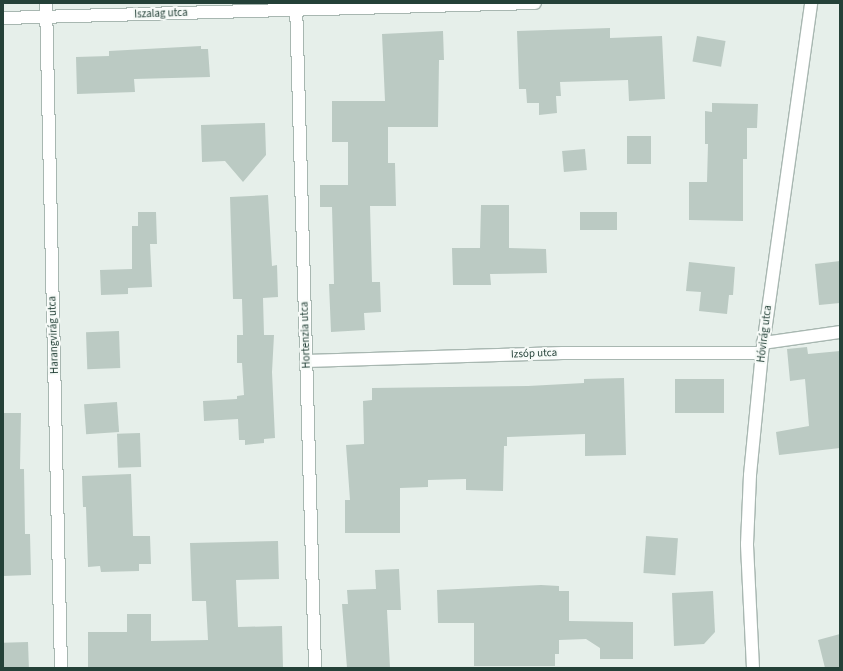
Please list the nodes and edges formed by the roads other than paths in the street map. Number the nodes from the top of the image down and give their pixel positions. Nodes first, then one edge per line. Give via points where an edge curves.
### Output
1 (46, 3) edge
2 (535, 3) edge
3 (811, 3) edge
4 (296, 6) edge
5 (46, 17) junction
6 (3, 18) edge
7 (840, 332) edge
8 (762, 348) junction
9 (306, 361) junction
10 (61, 668) edge
11 (315, 668) edge
12 (752, 668) edge

1 - 5 street, Harangvirág utca
2 - 4 street, Iszalag utca
3 - 8 street, Hóvirág utca
4 - 5 street, Iszalag utca
4 - 9 street, Hortenzia utca
5 - 6 street, Iszalag utca
5 - 10 street, Harangvirág utca
7 - 8 street, Izsóp utca
8 - 9 street, Izsóp utca
8 - 12 street, Hóvirág utca via 750,475 747,544
9 - 11 street, Hortenzia utca

